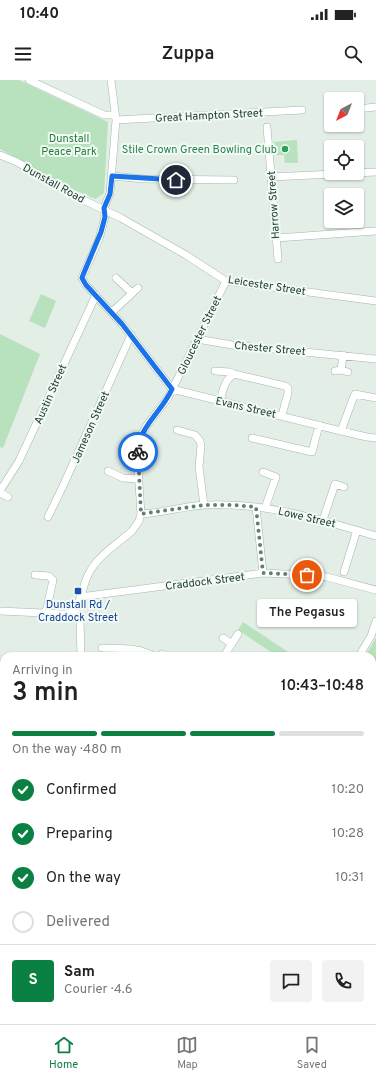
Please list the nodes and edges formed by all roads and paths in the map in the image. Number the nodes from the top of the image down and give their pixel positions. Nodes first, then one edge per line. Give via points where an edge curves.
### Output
1 (29, 80) edge
2 (111, 80) edge
3 (376, 107) edge
4 (364, 108) edge
5 (302, 110) dead end
6 (115, 117) junction
7 (267, 127) dead end
8 (0, 155) edge
9 (376, 172) edge
10 (112, 176) junction
11 (271, 177) junction
12 (234, 180) dead end
13 (104, 208) junction
14 (376, 231) edge
15 (276, 238) junction
16 (278, 260) dead end
17 (116, 278) dead end
18 (226, 281) junction
19 (138, 288) dead end
20 (132, 293) junction
21 (96, 295) junction
22 (376, 301) edge
23 (112, 312) junction
24 (131, 336) junction
25 (197, 339) junction
26 (343, 355) junction
27 (376, 358) edge
28 (216, 371) dead end
29 (342, 371) dead end
30 (234, 374) junction
31 (172, 389) junction
32 (376, 398) edge
33 (220, 401) junction
34 (282, 415) junction
35 (319, 425) junction
36 (177, 430) dead end
37 (341, 431) junction
38 (252, 438) dead end
39 (376, 438) edge
40 (108, 471) dead end
41 (263, 472) dead end
42 (139, 479) junction
43 (344, 487) dead end
44 (0, 492) edge
45 (8, 497) dead end
46 (204, 505) junction
47 (256, 507) junction
48 (266, 508) junction
49 (141, 514) junction
50 (48, 517) dead end
51 (323, 520) junction
52 (357, 530) junction
53 (376, 536) edge
54 (344, 572) dead end
55 (263, 573) junction
56 (35, 575) dead end
57 (376, 590) edge
58 (80, 597) junction
59 (75, 609) junction
60 (0, 612) edge
61 (44, 613) junction
62 (376, 621) edge
63 (238, 634) dead end
64 (223, 638) dead end
65 (232, 644) junction
66 (102, 648) dead end
67 (81, 652) edge
68 (147, 652) edge
69 (227, 652) edge
70 (361, 652) edge

1 - 6 street, Great Hampton Street via 104,115
2 - 6 street
3 - 4 street
5 - 6 street, Great Hampton Street
6 - 10 street
7 - 11 street, Harrow Street
8 - 13 street, Dunstall Road via 17,162 73,195
9 - 11 street
10 - 12 street
10 - 13 street via 110,194
11 - 15 street, Harrow Street
13 - 18 street, Leicester Street
13 - 21 street via 105,217 99,239 83,275 84,281
14 - 15 street
15 - 16 street, Harrow Street
17 - 20 street
18 - 22 street, Leicester Street
18 - 25 street, Gloucester Street
19 - 20 street
20 - 23 street
21 - 23 street
21 - 44 street, Austin Street via 19,461
23 - 24 street
24 - 31 street
24 - 50 street, Jameson Street
25 - 26 street, Chester Street via 232,345
25 - 31 street, Gloucester Street
26 - 27 street, Chester Street
26 - 29 street
28 - 30 street
30 - 33 street via 228,377
30 - 34 street via 288,388
31 - 33 street, Evans Street
31 - 42 street via 140,436 137,453
32 - 37 street via 355,394
33 - 34 street, Evans Street
34 - 35 street, Evans Street
35 - 37 street, Evans Street
35 - 38 street via 312,452
36 - 46 street via 195,435 200,441 199,467
37 - 39 street, Evans Street
40 - 42 street via 123,478
41 - 48 street via 276,476
42 - 49 street
43 - 51 street via 335,484
44 - 45 street, Austin Street
46 - 47 street, Lowe Street
46 - 49 street, Lowe Street
47 - 48 street, Lowe Street
47 - 55 street
48 - 51 street, Lowe Street
49 - 58 street via 132,531 95,563 86,578
51 - 52 street, Lowe Street
52 - 53 street, Lowe Street
52 - 54 street
55 - 57 street, Craddock Street via 328,577
55 - 58 street, Craddock Street
56 - 61 street via 49,576 53,580
58 - 59 street
59 - 61 street via 65,614
59 - 67 street via 80,620
60 - 61 street
62 - 70 street
63 - 65 street
64 - 65 street
65 - 69 street
66 - 68 street

